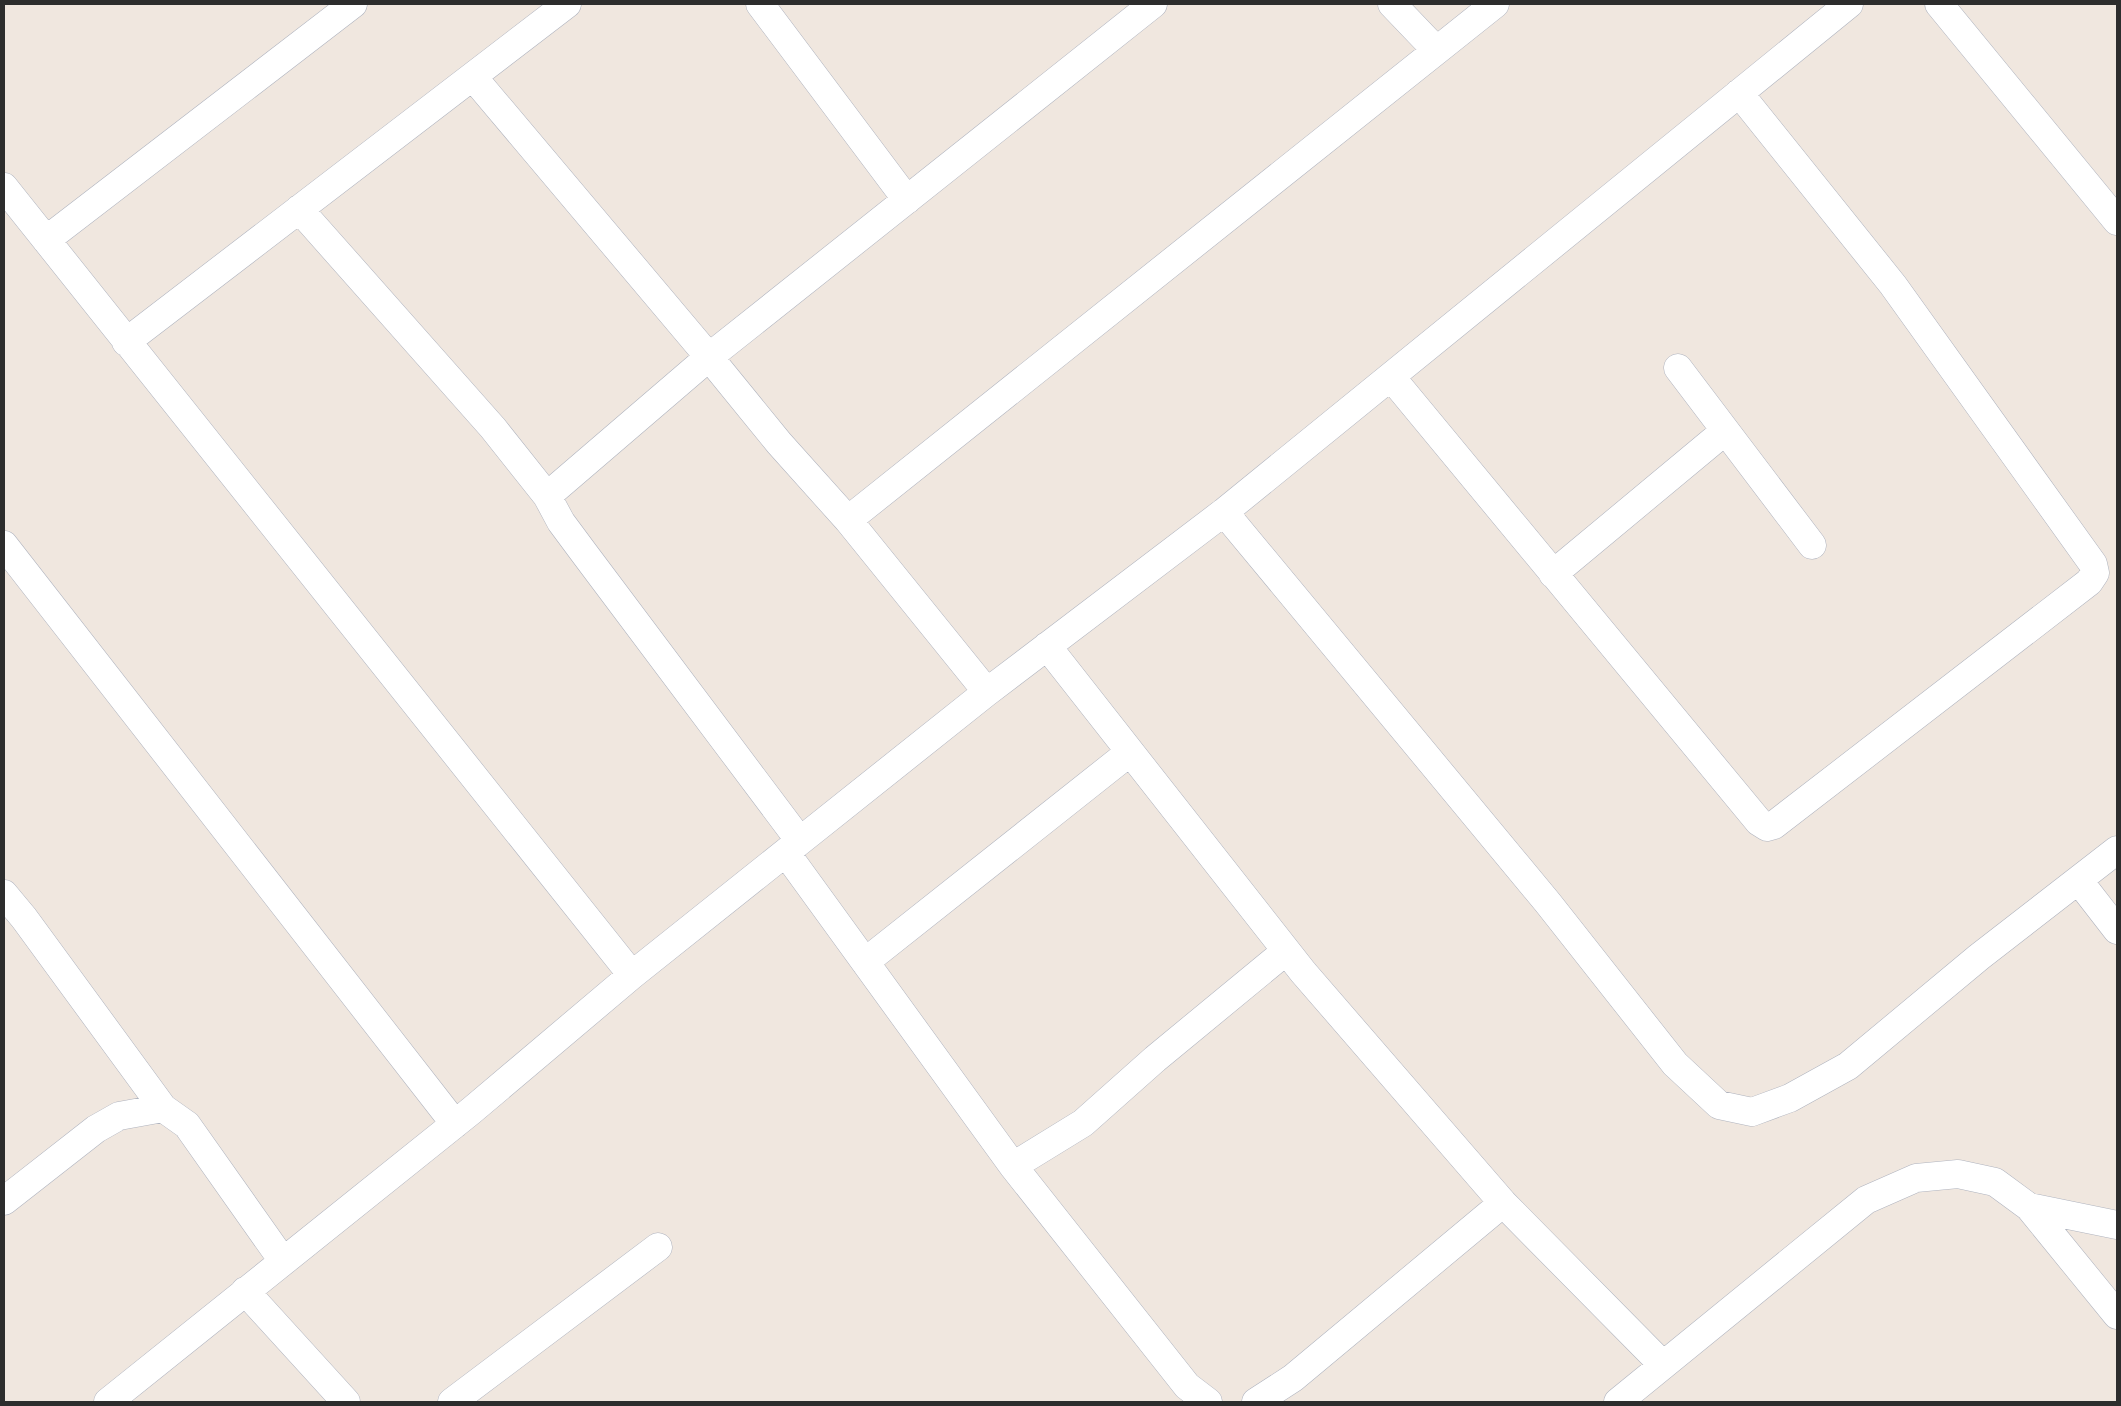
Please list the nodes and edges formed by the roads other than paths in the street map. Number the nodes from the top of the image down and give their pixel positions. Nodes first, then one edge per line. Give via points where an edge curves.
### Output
1 (352, 4) edge
2 (567, 4) edge
3 (760, 4) edge
4 (1153, 4) edge
5 (1392, 4) edge
6 (1495, 4) edge
7 (1849, 4) edge
8 (1939, 4) edge
9 (1436, 50) junction
10 (473, 77) junction
11 (1739, 93) junction
12 (4, 187) edge
13 (907, 200) junction
14 (299, 209) junction
15 (2117, 221) edge
16 (46, 240) junction
17 (126, 342) junction
18 (709, 357) junction
19 (1678, 368) dead end
20 (1391, 376) junction
21 (1725, 431) junction
22 (547, 496) junction
23 (1224, 512) junction
24 (848, 520) junction
25 (4, 545) edge
26 (1812, 546) dead end
27 (1553, 574) junction
28 (1047, 646) junction
29 (987, 692) junction
30 (1130, 752) junction
31 (793, 847) junction
32 (2117, 850) edge
33 (2080, 881) junction
34 (4, 894) edge
35 (2117, 930) edge
36 (1286, 951) junction
37 (865, 962) junction
38 (632, 976) junction
39 (163, 1108) junction
40 (455, 1124) junction
41 (1013, 1166) junction
42 (4, 1201) edge
43 (1503, 1203) junction
44 (2029, 1207) junction
45 (2117, 1225) edge
46 (658, 1248) dead end
47 (283, 1261) junction
48 (245, 1291) junction
49 (2117, 1315) edge
50 (1663, 1365) junction
51 (108, 1402) edge
52 (346, 1402) edge
53 (452, 1402) edge
54 (1208, 1402) edge
55 (1256, 1402) edge
56 (1618, 1402) edge

1 - 16 street
2 - 10 street
3 - 13 street
4 - 13 street
5 - 9 street
6 - 9 street
7 - 11 street
8 - 15 street
9 - 24 street
10 - 14 street
10 - 18 street
11 - 20 street
11 - 27 street via 1893,285 2093,564 2095,573 2089,582 1782,819 1767,827 1758,822
12 - 16 street
13 - 18 street
14 - 17 street
14 - 22 street via 493,428
16 - 17 street
17 - 38 street
18 - 22 street
18 - 24 street
19 - 21 street
20 - 23 street
20 - 27 street
21 - 26 street
21 - 27 street
22 - 31 street via 561,522
23 - 28 street
23 - 33 street via 1548,903 1675,1064 1719,1105 1752,1112 1790,1098 1848,1066 1979,957
24 - 29 street
25 - 40 street
28 - 29 street
28 - 30 street
29 - 31 street
30 - 36 street
30 - 37 street
31 - 37 street
31 - 38 street
32 - 33 street
33 - 35 street
34 - 39 street
36 - 41 street via 1155,1058 1083,1123
36 - 43 street
37 - 41 street
38 - 40 street
39 - 42 street via 119,1116 96,1129
39 - 47 street via 187,1125
40 - 47 street
41 - 54 street via 1187,1386
43 - 50 street
43 - 55 street via 1293,1378
44 - 45 street
44 - 49 street
44 - 50 street via 1995,1182 1958,1174 1916,1178 1866,1200
46 - 53 street
47 - 48 street
48 - 51 street
48 - 52 street
50 - 56 street

